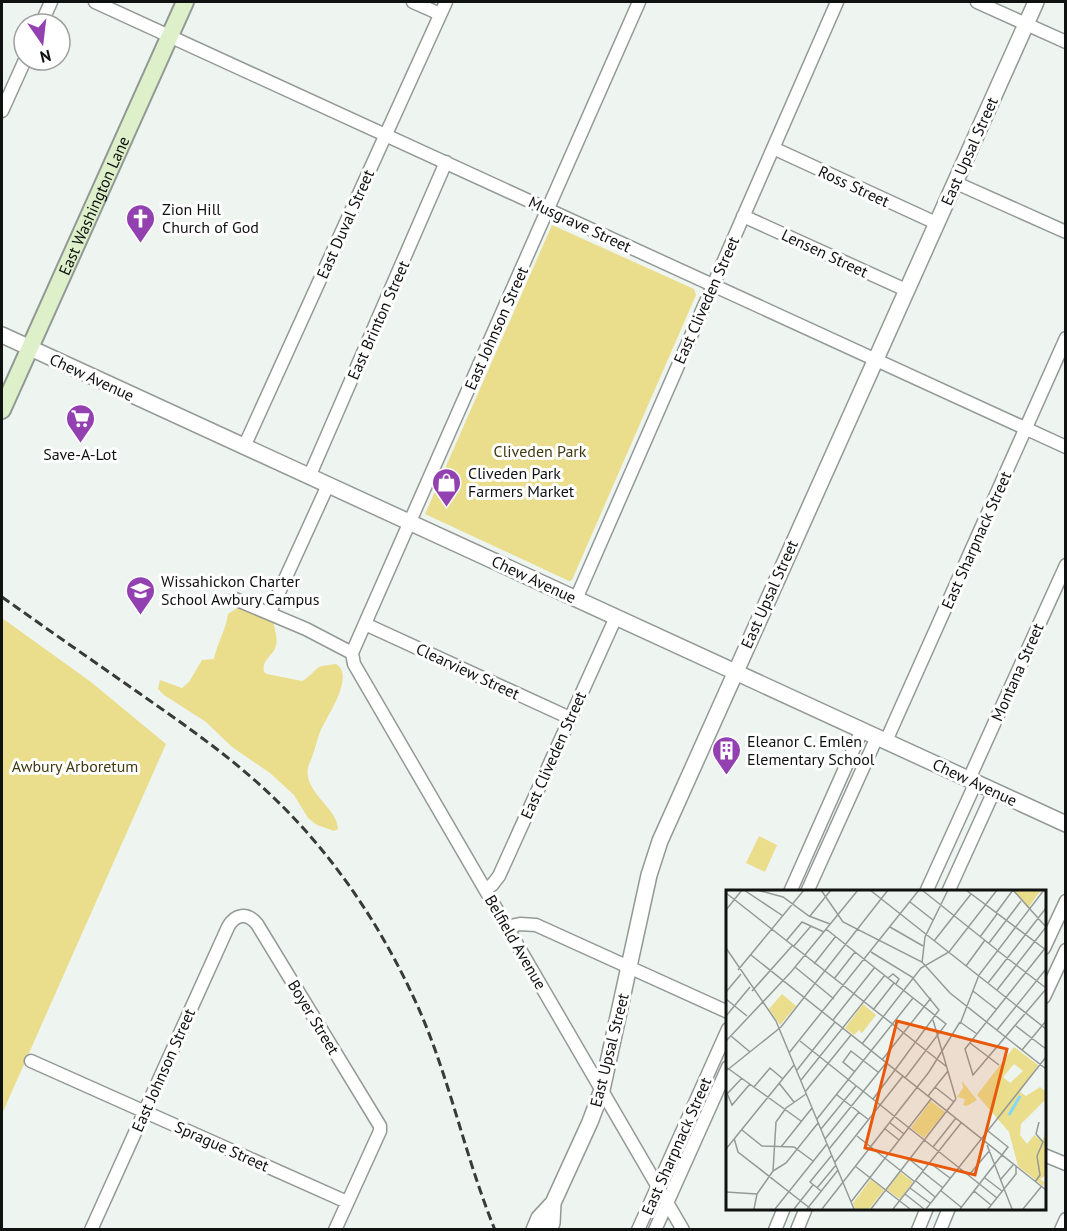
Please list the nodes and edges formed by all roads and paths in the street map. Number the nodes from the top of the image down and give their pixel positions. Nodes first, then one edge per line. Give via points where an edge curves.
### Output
1 (95, 2) edge
2 (185, 2) edge
3 (414, 2) edge
4 (446, 2) edge
5 (639, 2) edge
6 (837, 2) edge
7 (977, 2) edge
8 (1036, 2) edge
9 (440, 14) junction
10 (1026, 24) junction
11 (169, 36) junction
12 (1065, 42) edge
13 (20, 72) edge
14 (2, 111) edge
15 (385, 135) junction
16 (773, 148) junction
17 (446, 162) junction
18 (954, 182) junction
19 (548, 209) junction
20 (743, 216) junction
21 (936, 223) junction
22 (1065, 232) edge
23 (713, 285) junction
24 (906, 290) junction
25 (2, 335) edge
26 (1065, 338) edge
27 (29, 348) junction
28 (875, 359) junction
29 (2, 410) edge
30 (1025, 428) junction
31 (244, 447) junction
32 (1065, 447) edge
33 (309, 477) junction
34 (328, 485) junction
35 (411, 523) junction
36 (1065, 565) edge
37 (236, 598) dead end
38 (576, 599) junction
39 (270, 612) junction
40 (616, 617) junction
41 (365, 624) junction
42 (352, 653) junction
43 (734, 672) junction
44 (570, 718) junction
45 (875, 736) junction
46 (972, 781) junction
47 (994, 791) junction
48 (1065, 824) edge
49 (485, 889) junction
50 (791, 890) edge
51 (808, 890) edge
52 (927, 890) edge
53 (949, 890) edge
54 (1065, 901) edge
55 (241, 915) joint
56 (507, 927) junction
57 (1046, 944) edge
58 (1065, 950) edge
59 (629, 968) junction
60 (1046, 993) edge
61 (726, 1011) edge
62 (726, 1033) edge
63 (31, 1061) dead end
64 (726, 1071) edge
65 (602, 1090) junction
66 (144, 1111) junction
67 (1046, 1156) edge
68 (1065, 1164) edge
69 (657, 1186) junction
70 (347, 1202) junction
71 (553, 1203) junction
72 (667, 1203) junction
73 (784, 1210) edge
74 (806, 1210) edge
75 (927, 1210) edge
76 (950, 1210) edge
77 (1065, 1219) edge
78 (91, 1230) edge
79 (334, 1230) edge
80 (534, 1230) edge
81 (549, 1230) edge
82 (638, 1230) edge
83 (655, 1230) edge
84 (682, 1230) edge
85 (775, 1230) edge
86 (797, 1230) edge
87 (918, 1230) edge
88 (940, 1230) edge
89 (1061, 1230) edge

1 - 11 street, Musgrave Street
2 - 11 main road, East Washington Lane
3 - 9 street
4 - 9 street, East Duval Street
5 - 19 street, East Johnson Street
6 - 16 street, East Cliveden Street
7 - 10 street
8 - 10 street, East Upsal Street
9 - 15 street, East Duval Street
10 - 12 street
10 - 18 street, East Upsal Street
11 - 15 street, Musgrave Street
11 - 27 main road, East Washington Lane
13 - 14 street
15 - 17 street, Musgrave Street
15 - 31 street, East Duval Street
16 - 20 street, East Cliveden Street
16 - 21 street, Ross Street
17 - 19 street, Musgrave Street
17 - 33 street, East Brinton Street
18 - 21 street, East Upsal Street
18 - 22 street
19 - 23 street, Musgrave Street
19 - 35 street, East Johnson Street
20 - 23 street, East Cliveden Street
20 - 24 street, Lensen Street
21 - 24 street, East Upsal Street
23 - 28 street, Musgrave Street
23 - 38 street, East Cliveden Street
24 - 28 street, East Upsal Street
25 - 27 street, Chew Avenue
26 - 30 street, East Sharpnack Street
27 - 29 main road, East Washington Lane
27 - 31 street, Chew Avenue
28 - 30 street, Musgrave Street
28 - 43 street, East Upsal Street
30 - 32 street, Musgrave Street
30 - 45 street, East Sharpnack Street
31 - 33 street, Chew Avenue
33 - 34 street, Chew Avenue
34 - 35 street, Chew Avenue
34 - 39 street
35 - 38 street, Chew Avenue
35 - 41 street, East Johnson Street
36 - 46 street, Montana Street
37 - 39 street
38 - 40 street, Chew Avenue
39 - 42 street
40 - 43 street, Chew Avenue
40 - 44 street, East Cliveden Street
41 - 42 street, East Johnson Street
41 - 44 street, Clearview Street
42 - 49 street, Belfield Avenue via 354,664
43 - 45 street, Chew Avenue
43 - 59 street, East Upsal Street via 656,851
44 - 49 street, East Cliveden Street via 499,876
45 - 46 street, Chew Avenue
45 - 50 street, East Sharpnack Street
45 - 51 street, East Sharpnack Street
46 - 47 street, Chew Avenue
46 - 52 street, Montana Street
47 - 48 street, Chew Avenue
47 - 53 street
49 - 56 street, Belfield Avenue
54 - 57 street
55 - 66 street, East Johnson Street via 228,927
55 - 70 street, Boyer Street via 257,924 380,1128
56 - 59 street via 536,926
56 - 65 street, Belfield Avenue
58 - 60 street
59 - 61 street
59 - 65 street, East Upsal Street
62 - 69 street, East Sharpnack Street
63 - 66 street, Sprague Street
64 - 72 street, East Sharpnack Street
65 - 69 street, Belfield Avenue
65 - 71 street, East Upsal Street
66 - 70 street, Sprague Street
66 - 78 street, East Johnson Street
67 - 68 street
69 - 72 street, Belfield Avenue
69 - 82 street, East Sharpnack Street
70 - 79 street
71 - 80 street, East Upsal Street
71 - 81 street, East Upsal Street
72 - 83 street, East Sharpnack Street
72 - 84 street, Belfield Avenue
73 - 85 street
74 - 86 street
75 - 87 street
76 - 88 street
77 - 89 street

